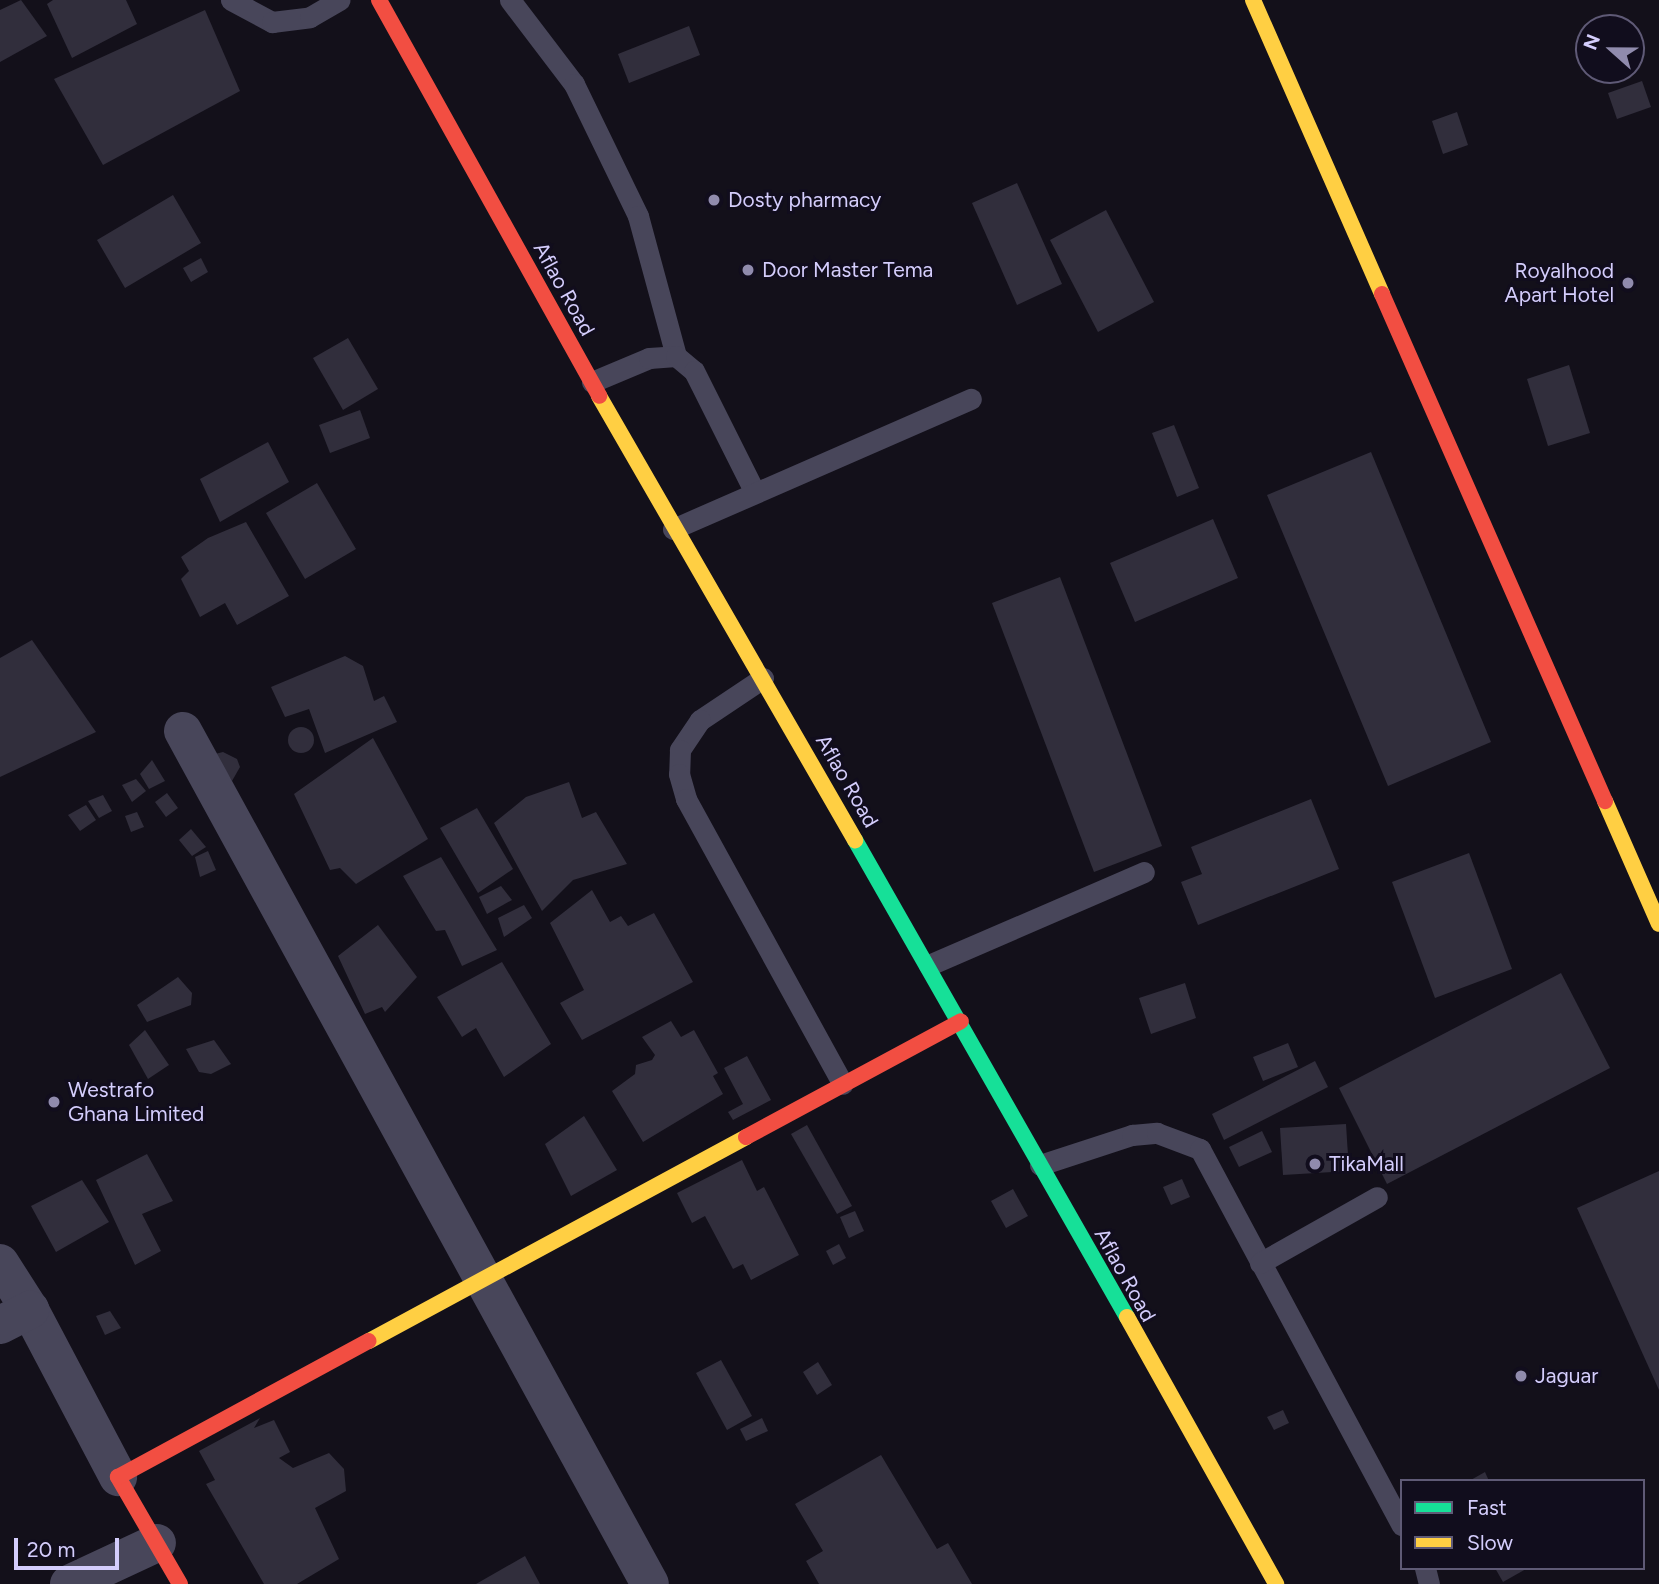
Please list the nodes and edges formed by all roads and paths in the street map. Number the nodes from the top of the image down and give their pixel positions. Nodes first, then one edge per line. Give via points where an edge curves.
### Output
1 (231, 0) edge
2 (340, 0) edge
3 (379, 0) edge
4 (510, 0) edge
5 (1253, 0) edge
6 (676, 356) junction
7 (592, 382) junction
8 (971, 399) dead end
9 (755, 493) junction
10 (673, 529) junction
11 (763, 678) junction
12 (183, 731) dead end
13 (1144, 872) dead end
14 (1659, 924) edge
15 (929, 965) junction
16 (961, 1021) junction
17 (843, 1084) junction
18 (1040, 1165) junction
19 (1377, 1197) dead end
20 (0, 1263) edge
21 (1261, 1263) junction
22 (483, 1278) junction
23 (15, 1318) edge
24 (118, 1477) junction
25 (1400, 1521) edge
26 (157, 1543) junction
27 (69, 1584) edge
28 (180, 1584) edge
29 (650, 1584) edge
30 (1276, 1584) edge

1 - 2 lane via 272,22 310,17
3 - 7 main road, Aflao Road
4 - 6 lane via 574,84 638,216
5 - 14 main road
6 - 7 lane via 649,358
6 - 9 lane via 694,371
7 - 10 main road, Aflao Road
8 - 9 lane
9 - 10 lane
10 - 11 main road, Aflao Road
11 - 15 main road, Aflao Road
11 - 17 lane via 700,720 680,750 679,775 685,799
12 - 22 street
13 - 15 lane
15 - 16 main road, Aflao Road
16 - 17 main road
16 - 18 main road, Aflao Road
17 - 22 main road
18 - 21 lane via 1132,1135 1157,1133 1177,1138 1200,1149
18 - 30 main road, Aflao Road
19 - 21 lane
20 - 23 street
21 - 25 lane
22 - 24 main road
22 - 29 street
23 - 24 street
24 - 26 main road
26 - 27 street
26 - 28 main road

